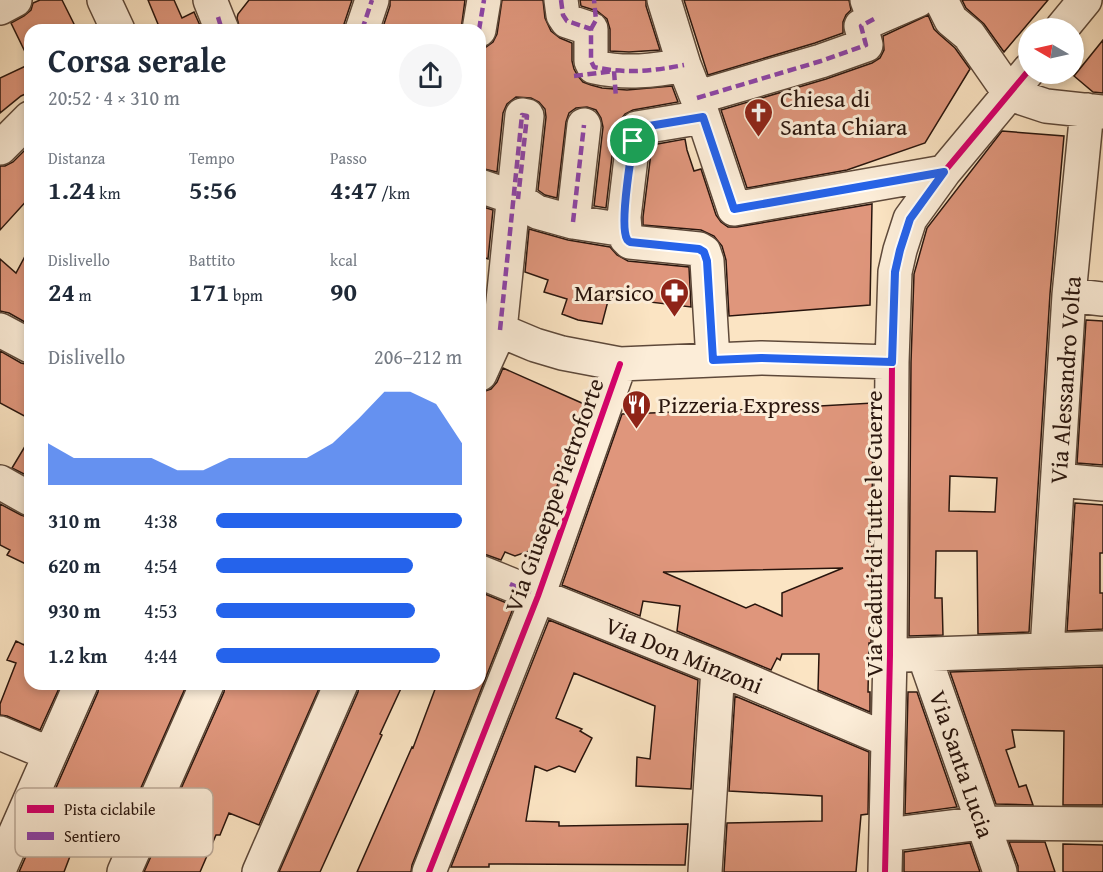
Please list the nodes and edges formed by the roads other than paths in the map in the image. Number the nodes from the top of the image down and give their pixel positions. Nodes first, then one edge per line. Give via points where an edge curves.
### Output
1 (15, 0) edge
2 (372, 0) edge
3 (484, 0) edge
4 (561, 0) edge
5 (664, 0) edge
6 (918, 0) edge
7 (941, 0) edge
8 (1085, 0) edge
9 (0, 8) edge
10 (871, 9) edge
11 (593, 14) edge
12 (1070, 18) edge
13 (364, 24) edge
14 (480, 24) edge
15 (684, 65) junction
16 (574, 76) dead end
17 (1018, 81) edge
18 (1018, 83) edge
19 (615, 84) junction
20 (1021, 84) edge
21 (704, 101) junction
22 (1095, 111) edge
23 (24, 124) edge
24 (584, 124) dead end
25 (0, 148) edge
26 (944, 172) junction
27 (486, 188) edge
28 (518, 199) junction
29 (573, 222) junction
30 (625, 230) junction
31 (1069, 295) junction
32 (1103, 299) edge
33 (490, 326) edge
34 (0, 330) edge
35 (24, 343) edge
36 (486, 346) edge
37 (713, 360) junction
38 (892, 362) junction
39 (620, 364) junction
40 (1058, 480) junction
41 (0, 482) edge
42 (1103, 484) edge
43 (24, 495) edge
44 (486, 574) edge
45 (524, 590) junction
46 (1103, 648) edge
47 (1047, 650) junction
48 (890, 655) junction
49 (924, 655) junction
50 (718, 668) junction
51 (78, 690) edge
52 (204, 690) edge
53 (338, 690) edge
54 (0, 733) edge
55 (888, 740) junction
56 (50, 754) junction
57 (35, 788) edge
58 (161, 788) edge
59 (982, 823) junction
60 (1103, 824) edge
61 (15, 834) edge
62 (886, 835) junction
63 (131, 857) edge
64 (0, 868) edge
65 (124, 872) edge
66 (259, 872) edge
67 (429, 872) edge
68 (705, 872) edge
69 (885, 872) edge
70 (1000, 872) edge

1 - 9 street
2 - 13 street
3 - 14 street
4 - 11 street via 567,21
5 - 15 street
6 - 10 street
7 - 17 street via 951,20
8 - 12 street
10 - 21 street via 861,26 866,45
11 - 19 street via 591,61
15 - 19 street
15 - 21 street
16 - 19 street
18 - 26 street, Via Caduti di Tutte le Guerre
20 - 22 street via 1046,106
21 - 26 street via 734,209
21 - 30 street via 637,128
22 - 31 street, Via Alessandro Volta
23 - 25 street
24 - 29 street
26 - 38 street, Via Caduti di Tutte le Guerre via 910,219 900,250 895,272
27 - 28 street
28 - 29 street via 537,212
28 - 33 street via 527,116 522,115
29 - 30 street
30 - 37 street via 630,242 704,252
31 - 32 street
31 - 40 street, Via Alessandro Volta
33 - 36 street
33 - 39 street via 562,353
34 - 35 street
37 - 38 street
37 - 39 street
38 - 48 street, Via Caduti di Tutte le Guerre
39 - 45 street, Via Giuseppe Pietroforte
40 - 42 street
40 - 47 street, Via Alessandro Volta
41 - 43 street
44 - 45 street, Via Don Minzoni
45 - 50 street, Via Don Minzoni
45 - 67 street, Via Giuseppe Pietroforte
46 - 47 street
47 - 49 street
48 - 49 street
48 - 55 street, Via Caduti di Tutte le Guerre
49 - 59 street, Via Santa Lucia
50 - 55 street, Via Don Minzoni
50 - 68 street
51 - 56 street
52 - 58 street
53 - 66 street
54 - 56 street
55 - 62 street, Via Caduti di Tutte le Guerre
56 - 57 street
59 - 60 street
59 - 62 street
59 - 70 street, Via Santa Lucia
61 - 64 street
62 - 69 street, Via Caduti di Tutte le Guerre
63 - 65 street

